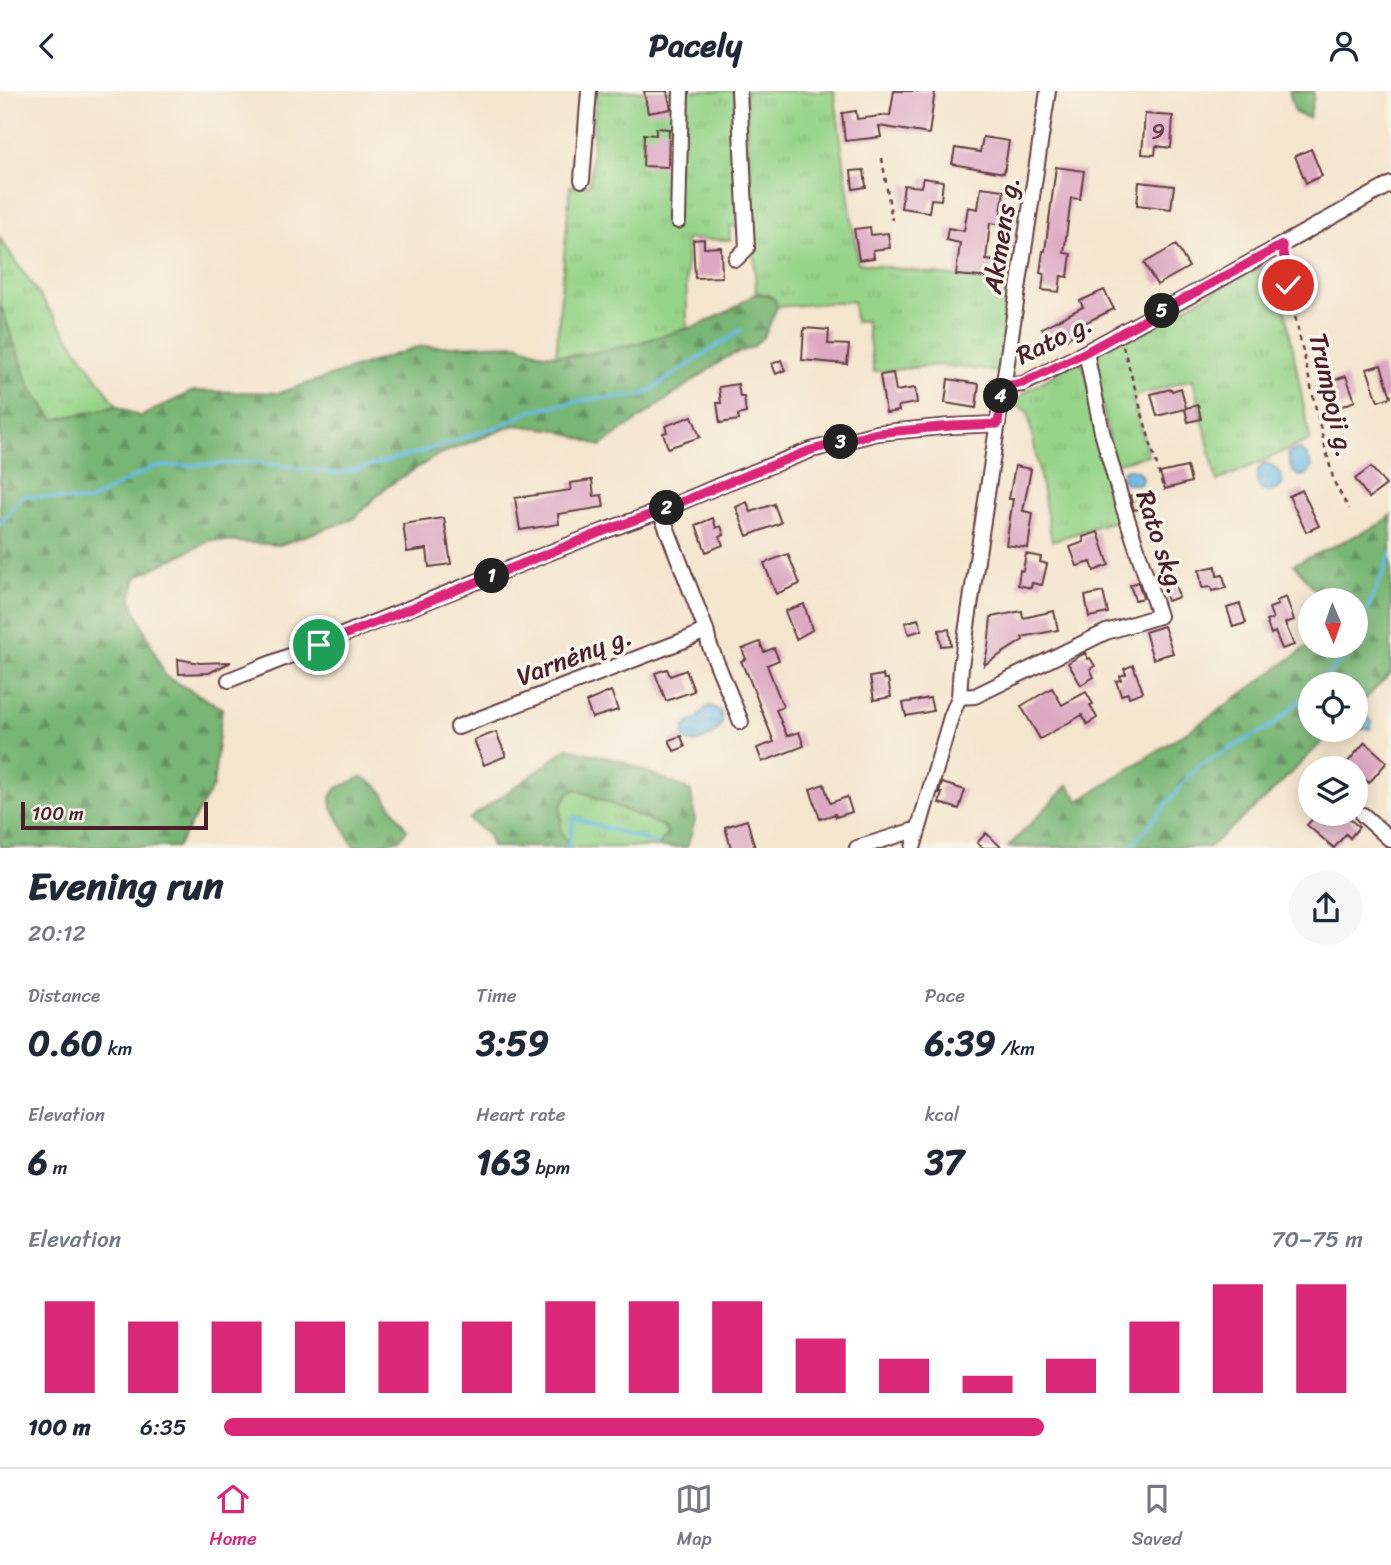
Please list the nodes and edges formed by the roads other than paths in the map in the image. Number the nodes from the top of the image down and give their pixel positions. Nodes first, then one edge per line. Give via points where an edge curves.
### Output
1 (589, 91) edge
2 (681, 91) edge
3 (739, 91) edge
4 (1048, 91) edge
5 (582, 180) dead end
6 (1391, 184) edge
7 (678, 221) dead end
8 (736, 259) dead end
9 (1086, 352) junction
10 (1003, 386) junction
11 (998, 424) junction
12 (660, 511) junction
13 (706, 630) junction
14 (229, 680) dead end
15 (959, 697) junction
16 (741, 722) dead end
17 (458, 727) dead end
18 (1368, 819) edge
19 (918, 829) junction
20 (1391, 840) edge
21 (857, 848) edge
22 (913, 848) edge

1 - 5 street
2 - 7 street
3 - 8 street via 747,248
4 - 10 street, Akmens g.
6 - 9 street, Rato g.
9 - 10 street, Rato g. via 1023,383
9 - 15 street, Rato skg. via 1102,432 1160,616 1107,632 975,696
10 - 11 street, Rato g.
11 - 12 street via 877,433 811,450
11 - 15 street, Rato g.
12 - 13 street
12 - 14 street
13 - 16 street
13 - 17 street, Varnėnų g.
15 - 19 street, Rato g.
18 - 20 street
19 - 21 street
19 - 22 street, Rato g.

